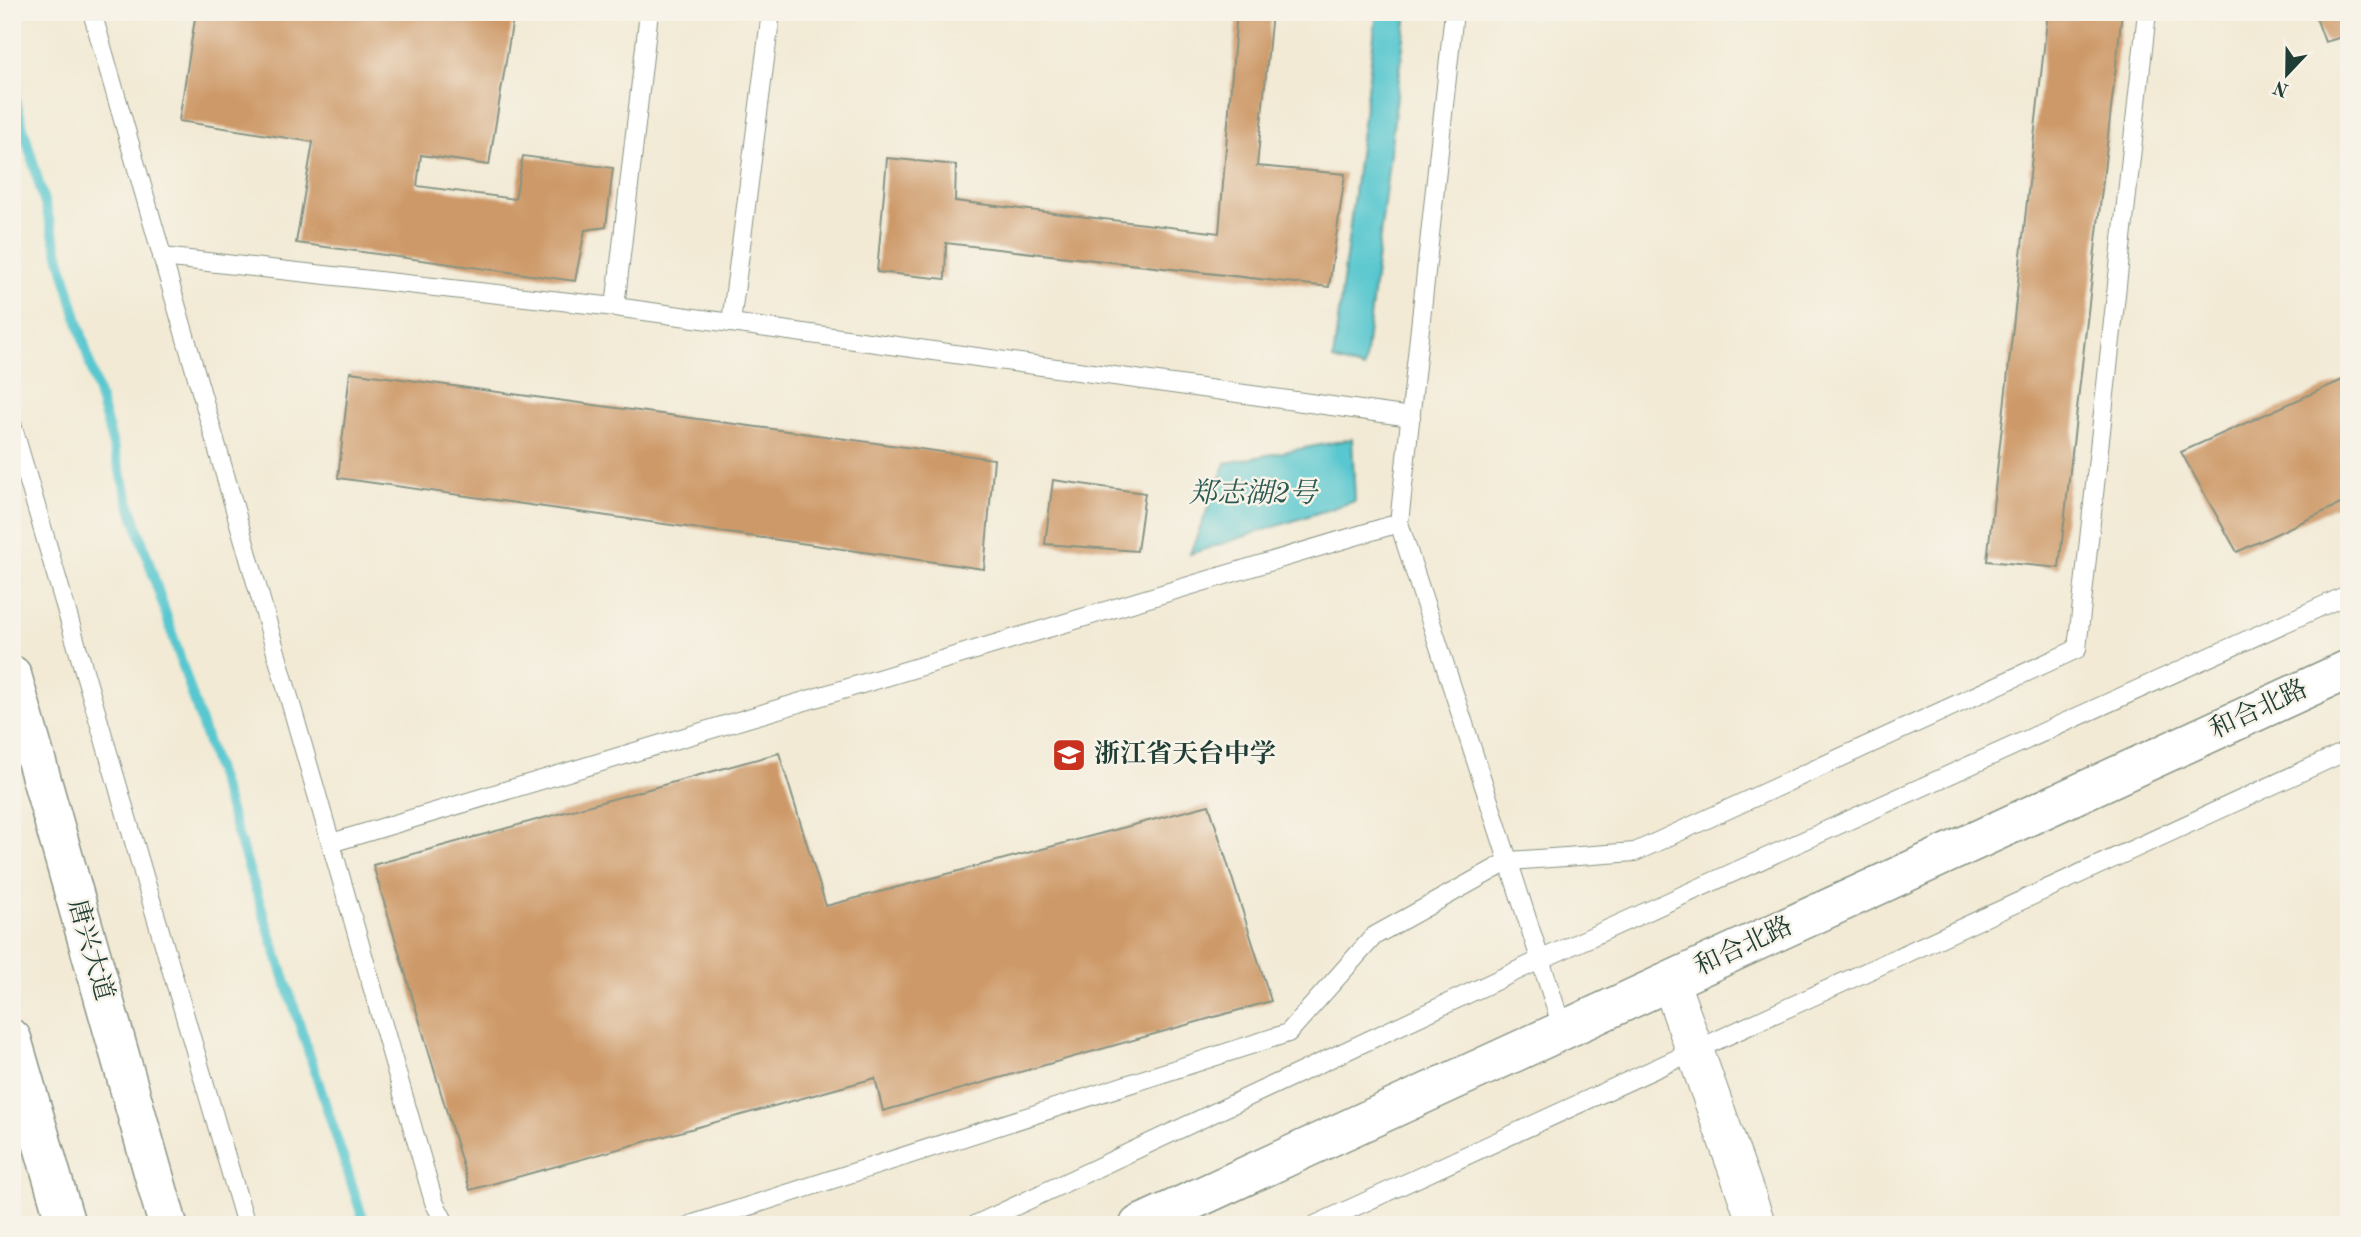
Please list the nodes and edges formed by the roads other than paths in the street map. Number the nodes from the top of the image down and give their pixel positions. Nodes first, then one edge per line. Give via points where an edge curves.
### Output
1 (92, 12) edge
2 (649, 12) edge
3 (771, 12) edge
4 (1454, 12) edge
5 (2147, 12) edge
6 (162, 257) junction
7 (615, 307) junction
8 (731, 323) junction
9 (1411, 417) junction
10 (12, 424) edge
11 (1399, 523) junction
12 (2349, 594) edge
13 (2349, 668) edge
14 (12, 675) edge
15 (2349, 750) edge
16 (331, 843) junction
17 (1509, 862) junction
18 (1542, 959) junction
19 (1670, 981) junction
20 (1563, 1030) junction
21 (12, 1039) edge
22 (1694, 1051) junction
23 (66, 1225) edge
24 (168, 1225) edge
25 (246, 1225) edge
26 (446, 1225) edge
27 (690, 1225) edge
28 (975, 1225) edge
29 (1139, 1225) edge
30 (1315, 1225) edge
31 (1757, 1225) edge

1 - 6 lane
2 - 7 lane
3 - 8 lane
4 - 9 lane
5 - 17 lane via 2077,649 1635,852
6 - 7 lane
6 - 16 lane
7 - 8 lane
8 - 9 lane
9 - 11 lane
10 - 25 lane
11 - 16 lane
11 - 17 lane
12 - 18 lane
13 - 19 main road, 和合北路
14 - 24 main road, 唐兴大道
15 - 22 lane
16 - 26 lane via 434,1202
17 - 18 lane
17 - 27 lane via 1374,936 1288,1033
18 - 20 lane
18 - 28 lane
19 - 20 main road, 和合北路
19 - 22 street
20 - 29 main road, 和合北路
21 - 23 main road
22 - 30 lane
22 - 31 street

